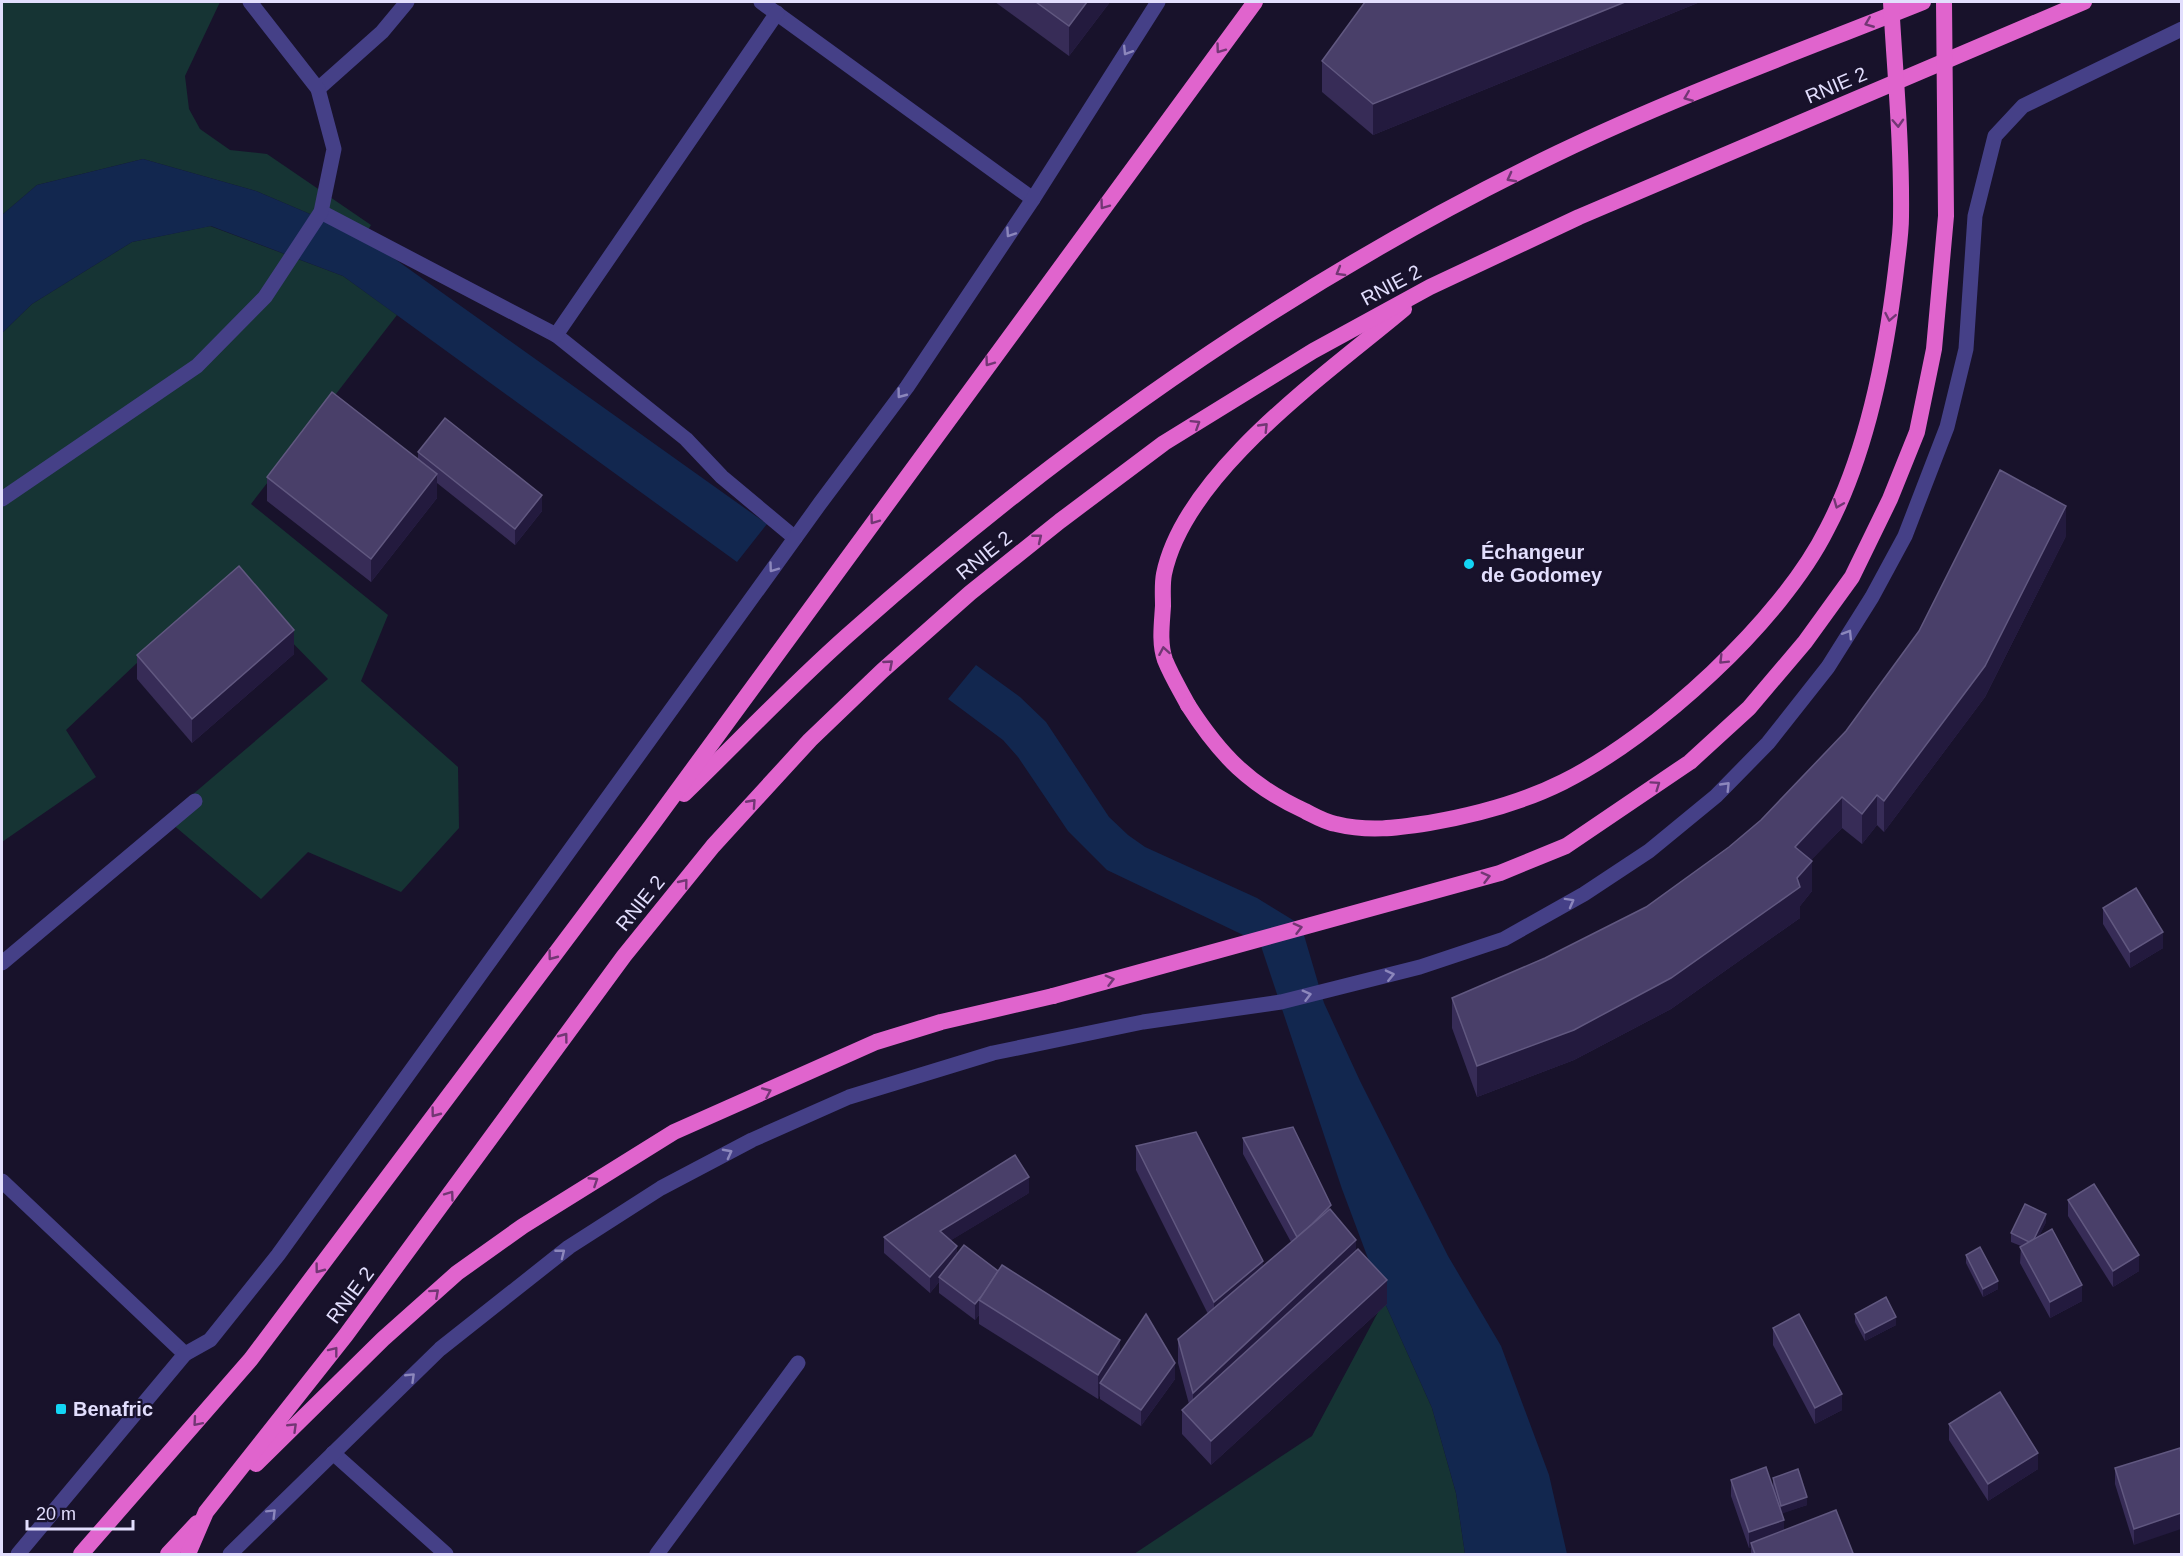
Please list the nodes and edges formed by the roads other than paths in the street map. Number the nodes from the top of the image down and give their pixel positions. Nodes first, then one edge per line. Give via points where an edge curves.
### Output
1 (250, 2) edge
2 (407, 2) edge
3 (761, 2) edge
4 (1158, 2) edge
5 (1255, 2) edge
6 (1891, 2) edge
7 (1923, 2) edge
8 (1944, 2) edge
9 (2084, 2) edge
10 (777, 13) junction
11 (2181, 29) edge
12 (318, 89) junction
13 (1033, 199) junction
14 (321, 212) junction
15 (1430, 287) junction
16 (556, 334) junction
17 (2, 499) edge
18 (795, 538) junction
19 (195, 801) dead end
20 (652, 825) junction
21 (2, 963) edge
22 (2, 1181) edge
23 (185, 1354) junction
24 (798, 1363) dead end
25 (333, 1453) junction
26 (206, 1512) junction
27 (18, 1554) edge
28 (81, 1554) edge
29 (168, 1554) edge
30 (188, 1554) edge
31 (230, 1554) edge
32 (446, 1554) edge
33 (657, 1554) edge

1 - 12 street
2 - 12 street via 382,32
3 - 10 street
4 -> 13 street
5 -> 20 highway
6 -> 15 highway, bridge via 1901,220 1892,303 1875,393 1851,471 1828,529 1791,589 1690,692 1637,735 1563,782 1484,813 1378,831 1332,824 1279,799 1238,770 1212,741 1165,659 1161,629 1164,575 1184,522 1241,450 1283,406
7 -> 20 highway, RNIE 2 / RNIE 2 via 1558,153 1427,221 1268,314 1124,411 999,509 855,629
26 -> 8 highway, bridge via 383,1339 457,1273 604,1173 674,1132 876,1042 1500,873 1566,846 1690,762 1749,708 1805,642 1852,577 1917,432 1934,349 1946,216
9 - 15 highway, RNIE 2 / RNIE 2 via 1580,217
10 - 13 street
10 - 16 street
25 -> 11 street via 440,1349 568,1247 661,1188 752,1140 849,1097 993,1053 1143,1022 1281,1002 1420,968 1504,939 1584,894 1649,851 1716,796 1768,743 1828,667 1905,536 1947,428 1966,349 1975,216 1995,136 2023,106
12 - 14 street via 334,149
13 -> 18 street via 907,387
14 - 16 street
14 - 17 street via 265,297 197,366
26 -> 15 highway, RNIE 2 / RNIE 2 via 346,1335 624,956 713,846 810,740 970,593 1164,443 1313,351
16 - 18 street via 686,439 722,477
18 -> 23 street via 278,1255 210,1340
19 - 21 street
20 -> 28 highway via 251,1359
22 - 23 street
23 - 27 street
24 - 33 street
31 -> 25 street
25 - 32 street
26 - 29 highway
26 - 30 highway

